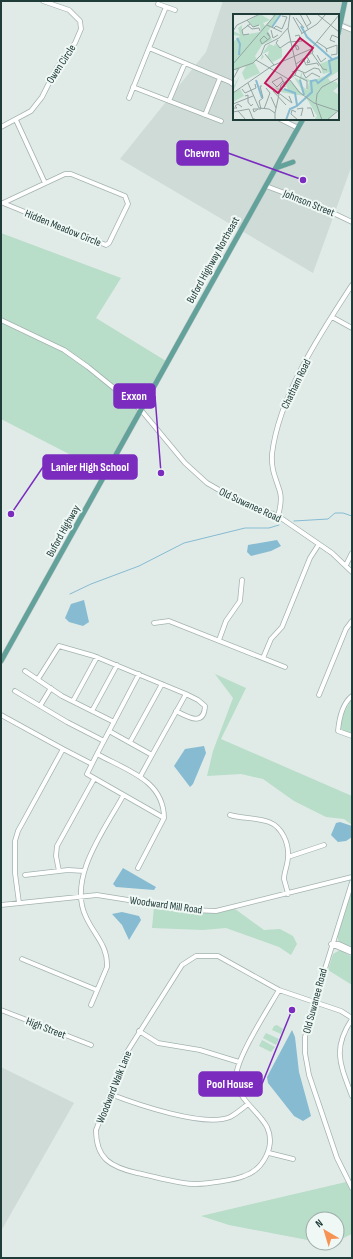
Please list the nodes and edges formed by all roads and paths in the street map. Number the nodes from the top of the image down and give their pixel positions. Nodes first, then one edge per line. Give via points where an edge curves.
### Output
1 (43, 1) edge
2 (345, 1) edge
3 (158, 4) dead end
4 (166, 7) junction
5 (174, 10) dead end
6 (340, 25) junction
7 (339, 30) edge
8 (352, 30) edge
9 (149, 48) junction
10 (186, 63) junction
11 (220, 78) junction
12 (233, 84) edge
13 (133, 87) junction
14 (129, 98) dead end
15 (169, 101) junction
16 (205, 115) junction
17 (16, 120) junction
18 (282, 120) edge
19 (302, 120) edge
20 (221, 121) dead end
21 (1, 127) edge
22 (298, 128) junction
23 (293, 162) dead end
24 (276, 168) junction
25 (45, 183) junction
26 (266, 186) junction
27 (352, 222) edge
28 (352, 285) edge
29 (332, 317) junction
30 (1, 320) edge
31 (352, 328) edge
32 (141, 410) junction
33 (278, 516) junction
34 (319, 544) junction
35 (352, 553) edge
36 (346, 565) junction
37 (352, 572) edge
38 (242, 580) dead end
39 (352, 620) edge
40 (154, 623) dead end
41 (219, 640) junction
42 (97, 657) junction
43 (263, 658) junction
44 (1, 662) edge
45 (117, 665) junction
46 (284, 667) dead end
47 (25, 671) dead end
48 (139, 674) junction
49 (38, 679) junction
50 (162, 684) junction
51 (51, 688) junction
52 (15, 691) dead end
53 (186, 694) junction
54 (319, 695) dead end
55 (352, 696) edge
56 (73, 702) junction
57 (40, 706) junction
58 (92, 711) junction
59 (176, 711) junction
60 (1, 715) edge
61 (114, 722) junction
62 (109, 731) junction
63 (352, 736) edge
64 (104, 741) junction
65 (130, 742) junction
66 (63, 749) junction
67 (97, 754) junction
68 (152, 755) junction
69 (92, 764) junction
70 (140, 777) junction
71 (94, 779) junction
72 (123, 796) junction
73 (230, 815) dead end
74 (164, 818) junction
75 (324, 845) dead end
76 (288, 857) junction
77 (138, 868) dead end
78 (59, 871) junction
79 (84, 871) junction
80 (25, 875) dead end
81 (352, 877) edge
82 (352, 882) edge
83 (288, 894) junction
84 (81, 896) junction
85 (19, 903) junction
86 (1, 905) edge
87 (331, 944) junction
88 (352, 950) edge
89 (352, 953) edge
90 (22, 958) dead end
91 (97, 990) junction
92 (278, 990) junction
93 (314, 1002) junction
94 (91, 1005) dead end
95 (1, 1010) edge
96 (352, 1019) edge
97 (140, 1031) junction
98 (91, 1045) dead end
99 (239, 1062) junction
100 (110, 1094) junction
101 (352, 1096) edge
102 (248, 1104) junction
103 (269, 1153) junction
104 (293, 1159) dead end
105 (352, 1188) edge

1 - 17 street, Owen Circle via 69,10 80,22 81,29 42,97 30,111
2 - 6 main road
3 - 4 street
4 - 5 street
4 - 9 street
6 - 7 main road
6 - 8 street
9 - 10 street
9 - 13 street
10 - 11 street
10 - 15 street
11 - 12 street
11 - 16 street
13 - 14 street
13 - 15 street
15 - 16 street
16 - 20 street
17 - 21 street, Owen Circle
17 - 25 street
18 - 22 street
19 - 22 main road, Buford Highway Northeast
22 - 24 main road, Buford Highway Northeast
23 - 24 main road
24 - 26 main road, Buford Highway Northeast
25 - 25 street, Hidden Meadow Circle via 65,174 72,174 125,196 128,204 109,243 106,246 90,240 3,203
26 - 27 street, Johnson Street
26 - 32 main road, Buford Highway Northeast
28 - 29 street, Chatham Road
29 - 31 street
29 - 33 street, Chatham Road via 288,397 276,431 272,470 280,493
30 - 32 street, Old Suwanee Road via 64,350
32 - 33 street, Old Suwanee Road via 185,463 208,483 232,498
32 - 44 main road, Buford Highway
33 - 34 street, Old Suwanee Road
34 - 36 street, Old Suwanee Road
34 - 43 street via 310,558 282,627 271,639
35 - 36 street
36 - 37 street, Old Suwanee Road
38 - 41 street via 240,601 226,621
39 - 54 street
40 - 41 street via 169,621
41 - 43 street
42 - 45 street
42 - 49 street via 59,646
42 - 56 street
43 - 46 street
45 - 48 street
45 - 58 street
47 - 49 street
48 - 50 street
48 - 61 street
49 - 51 street
50 - 53 street
50 - 65 street
51 - 56 street
51 - 57 street
52 - 57 street
53 - 59 street
53 - 59 street via 206,706 205,713 201,718 194,719
55 - 63 street via 339,721 338,731
56 - 58 street
57 - 64 street
58 - 61 street
59 - 68 street
60 - 66 street
61 - 62 street
62 - 64 street
62 - 65 street
64 - 67 street
65 - 68 street
66 - 69 street
66 - 85 street via 15,841 15,873
67 - 69 street
67 - 70 street
68 - 70 street
69 - 71 street via 87,774
70 - 74 street via 156,789 164,808
71 - 72 street
71 - 78 street via 57,846
72 - 74 street
72 - 79 street
73 - 76 street via 240,819 260,819 271,823 282,832 288,843
74 - 77 street
75 - 76 street
76 - 83 street via 284,878
78 - 79 street
78 - 80 street
79 - 84 street
81 - 83 street, Woodward Mill Road
82 - 87 street, Old Suwanee Road
83 - 84 street, Woodward Mill Road via 205,911 97,895
84 - 85 street, Woodward Mill Road
84 - 91 street via 85,916 102,942 106,955 107,967
85 - 86 street, Woodward Mill Road
87 - 88 street via 339,944
87 - 89 street via 349,954
87 - 93 street, Old Suwanee Road
90 - 91 street
91 - 94 street
92 - 93 street, Woodward Walk Lane
92 - 97 street, Woodward Walk Lane via 218,956 196,956 182,965
92 - 99 street
93 - 96 street, Woodward Walk Lane
93 - 105 street, Old Suwanee Road via 306,1037 305,1053 309,1075 337,1158
95 - 98 street, High Street
96 - 101 street via 340,1039 338,1050
97 - 99 street via 158,1043 200,1050
97 - 100 street, Woodward Walk Lane via 127,1052
99 - 102 street via 236,1078 238,1088
100 - 102 street via 149,1108 212,1120 230,1117
100 - 103 street, Woodward Walk Lane via 96,1130 96,1143 106,1160 122,1169 196,1184 245,1176 259,1166
102 - 103 street via 267,1128 270,1138
103 - 104 street

